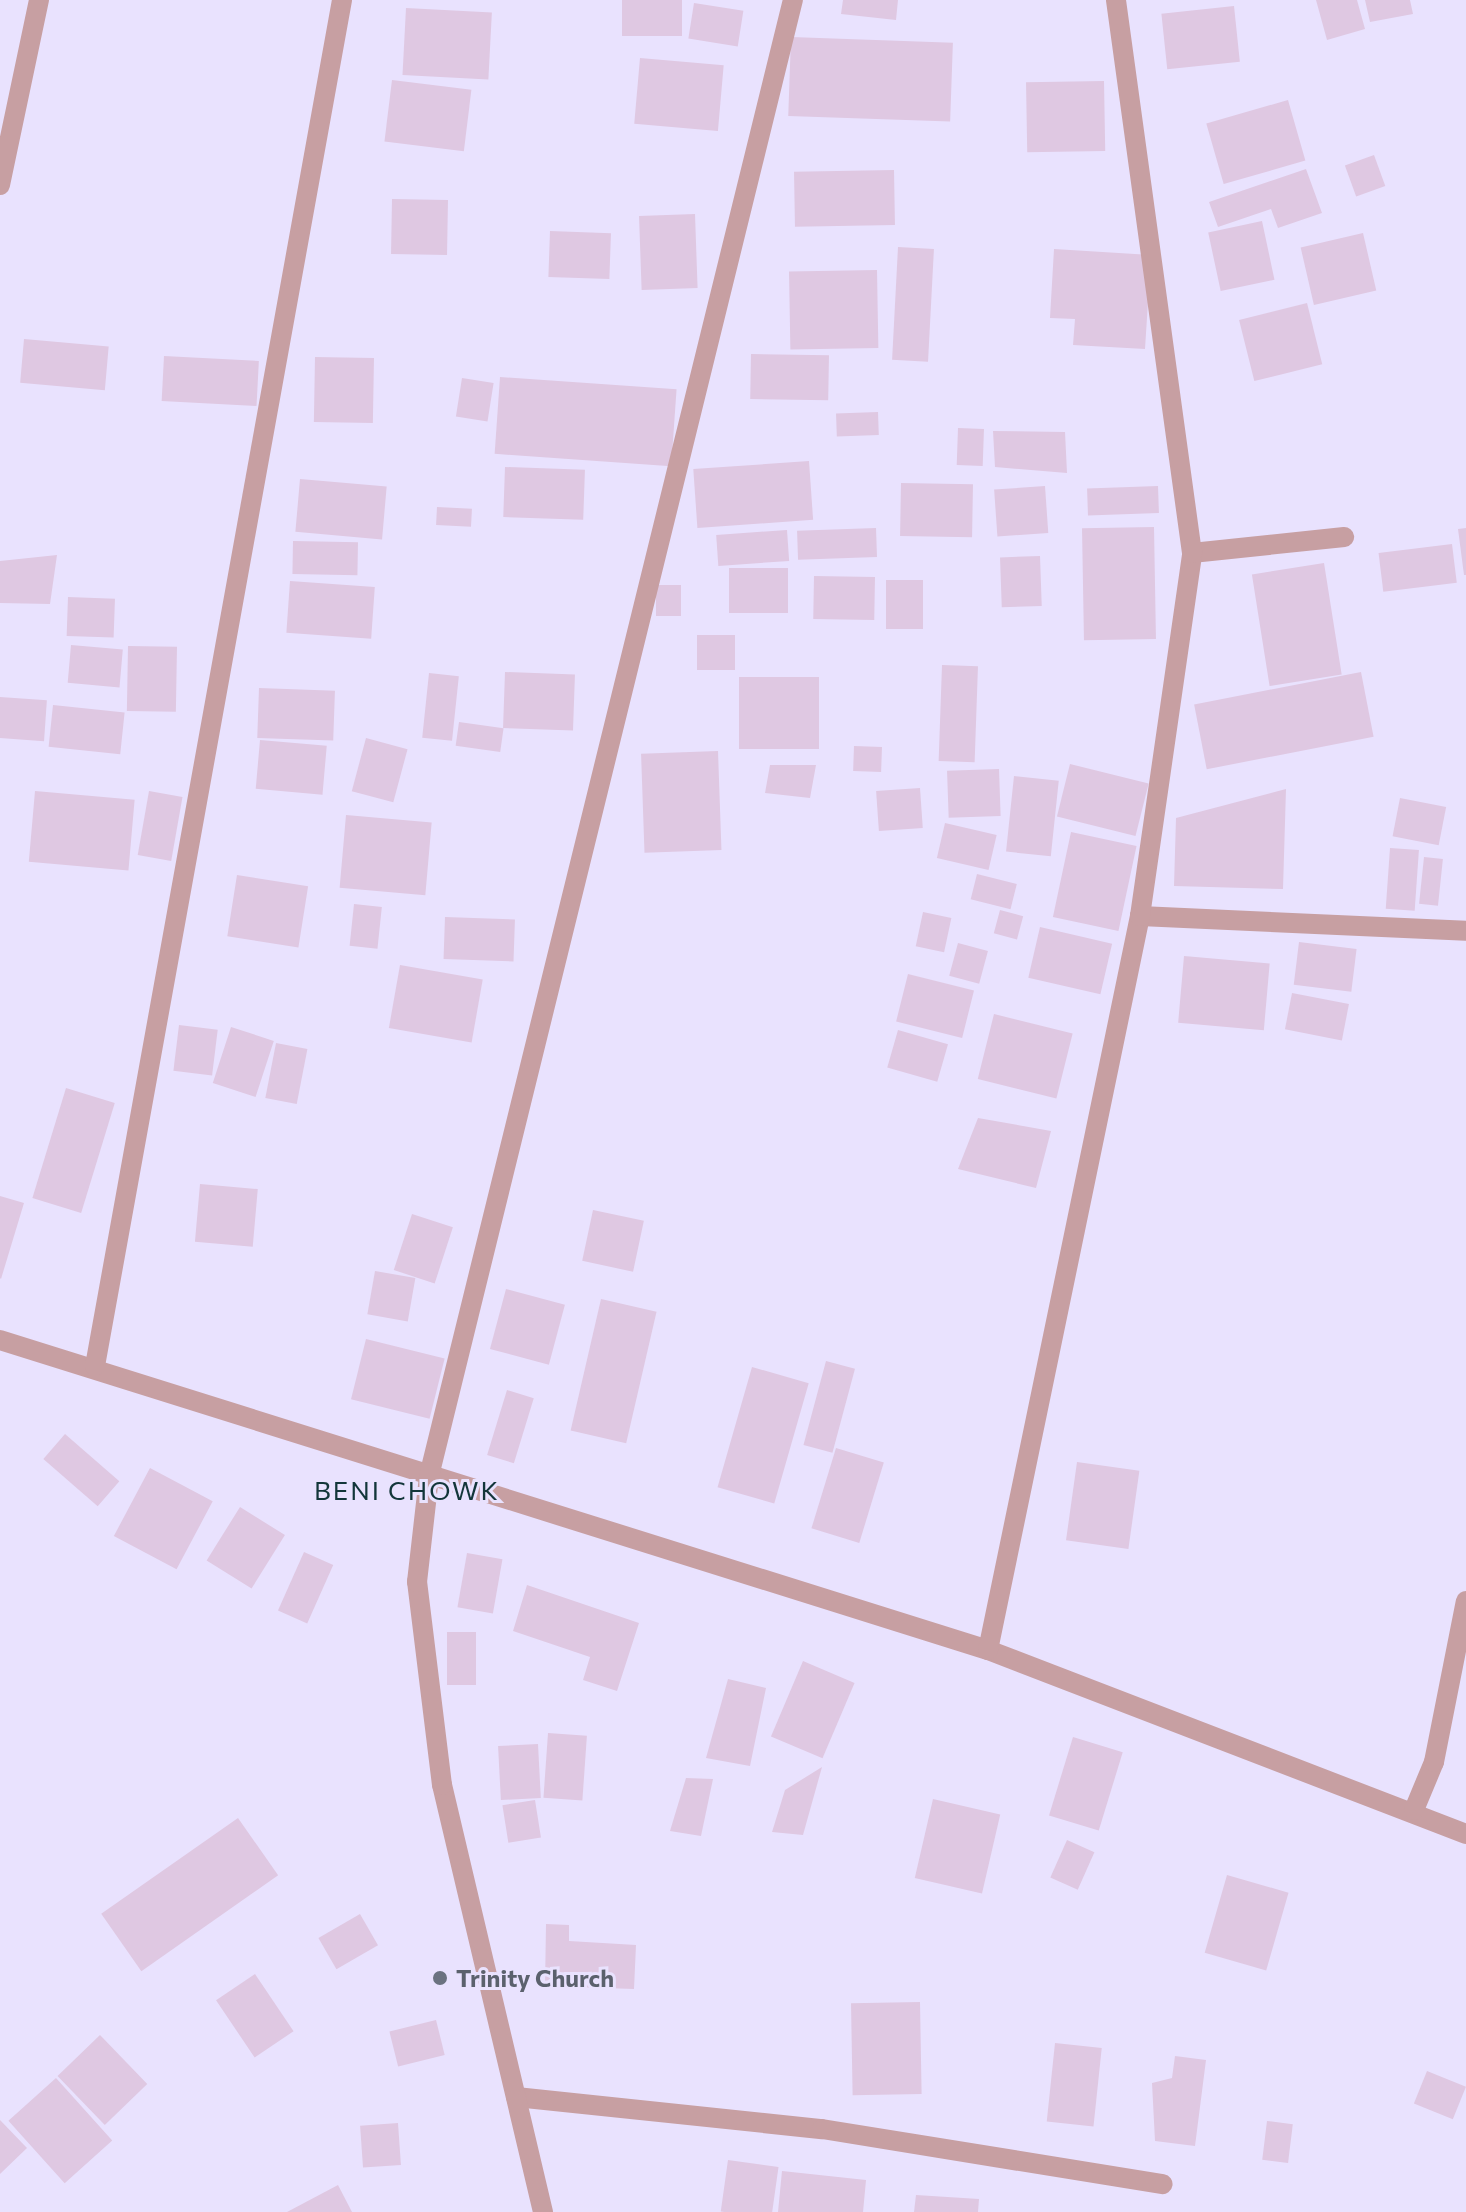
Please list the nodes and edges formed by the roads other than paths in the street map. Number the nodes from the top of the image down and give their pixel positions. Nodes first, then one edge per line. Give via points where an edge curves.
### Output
1 (39, 0) edge
2 (342, 0) edge
3 (793, 0) edge
4 (1116, 0) edge
5 (0, 185) edge
6 (1344, 537) dead end
7 (1192, 553) junction
8 (1140, 916) junction
9 (1466, 931) edge
10 (0, 1340) edge
11 (95, 1366) junction
12 (429, 1476) junction
13 (1466, 1601) edge
14 (988, 1650) junction
15 (1414, 1810) junction
16 (1466, 1834) edge
17 (516, 2097) junction
18 (1163, 2184) dead end
19 (543, 2212) edge

1 - 5 street
2 - 11 street
3 - 12 street
4 - 7 street
6 - 7 street
7 - 8 street
8 - 9 street
8 - 14 street
10 - 11 street
11 - 12 street
12 - 14 street
12 - 17 street via 417,1582 442,1785
13 - 15 street via 1434,1762
14 - 15 street
15 - 16 street
17 - 18 street via 822,2129
17 - 19 street

